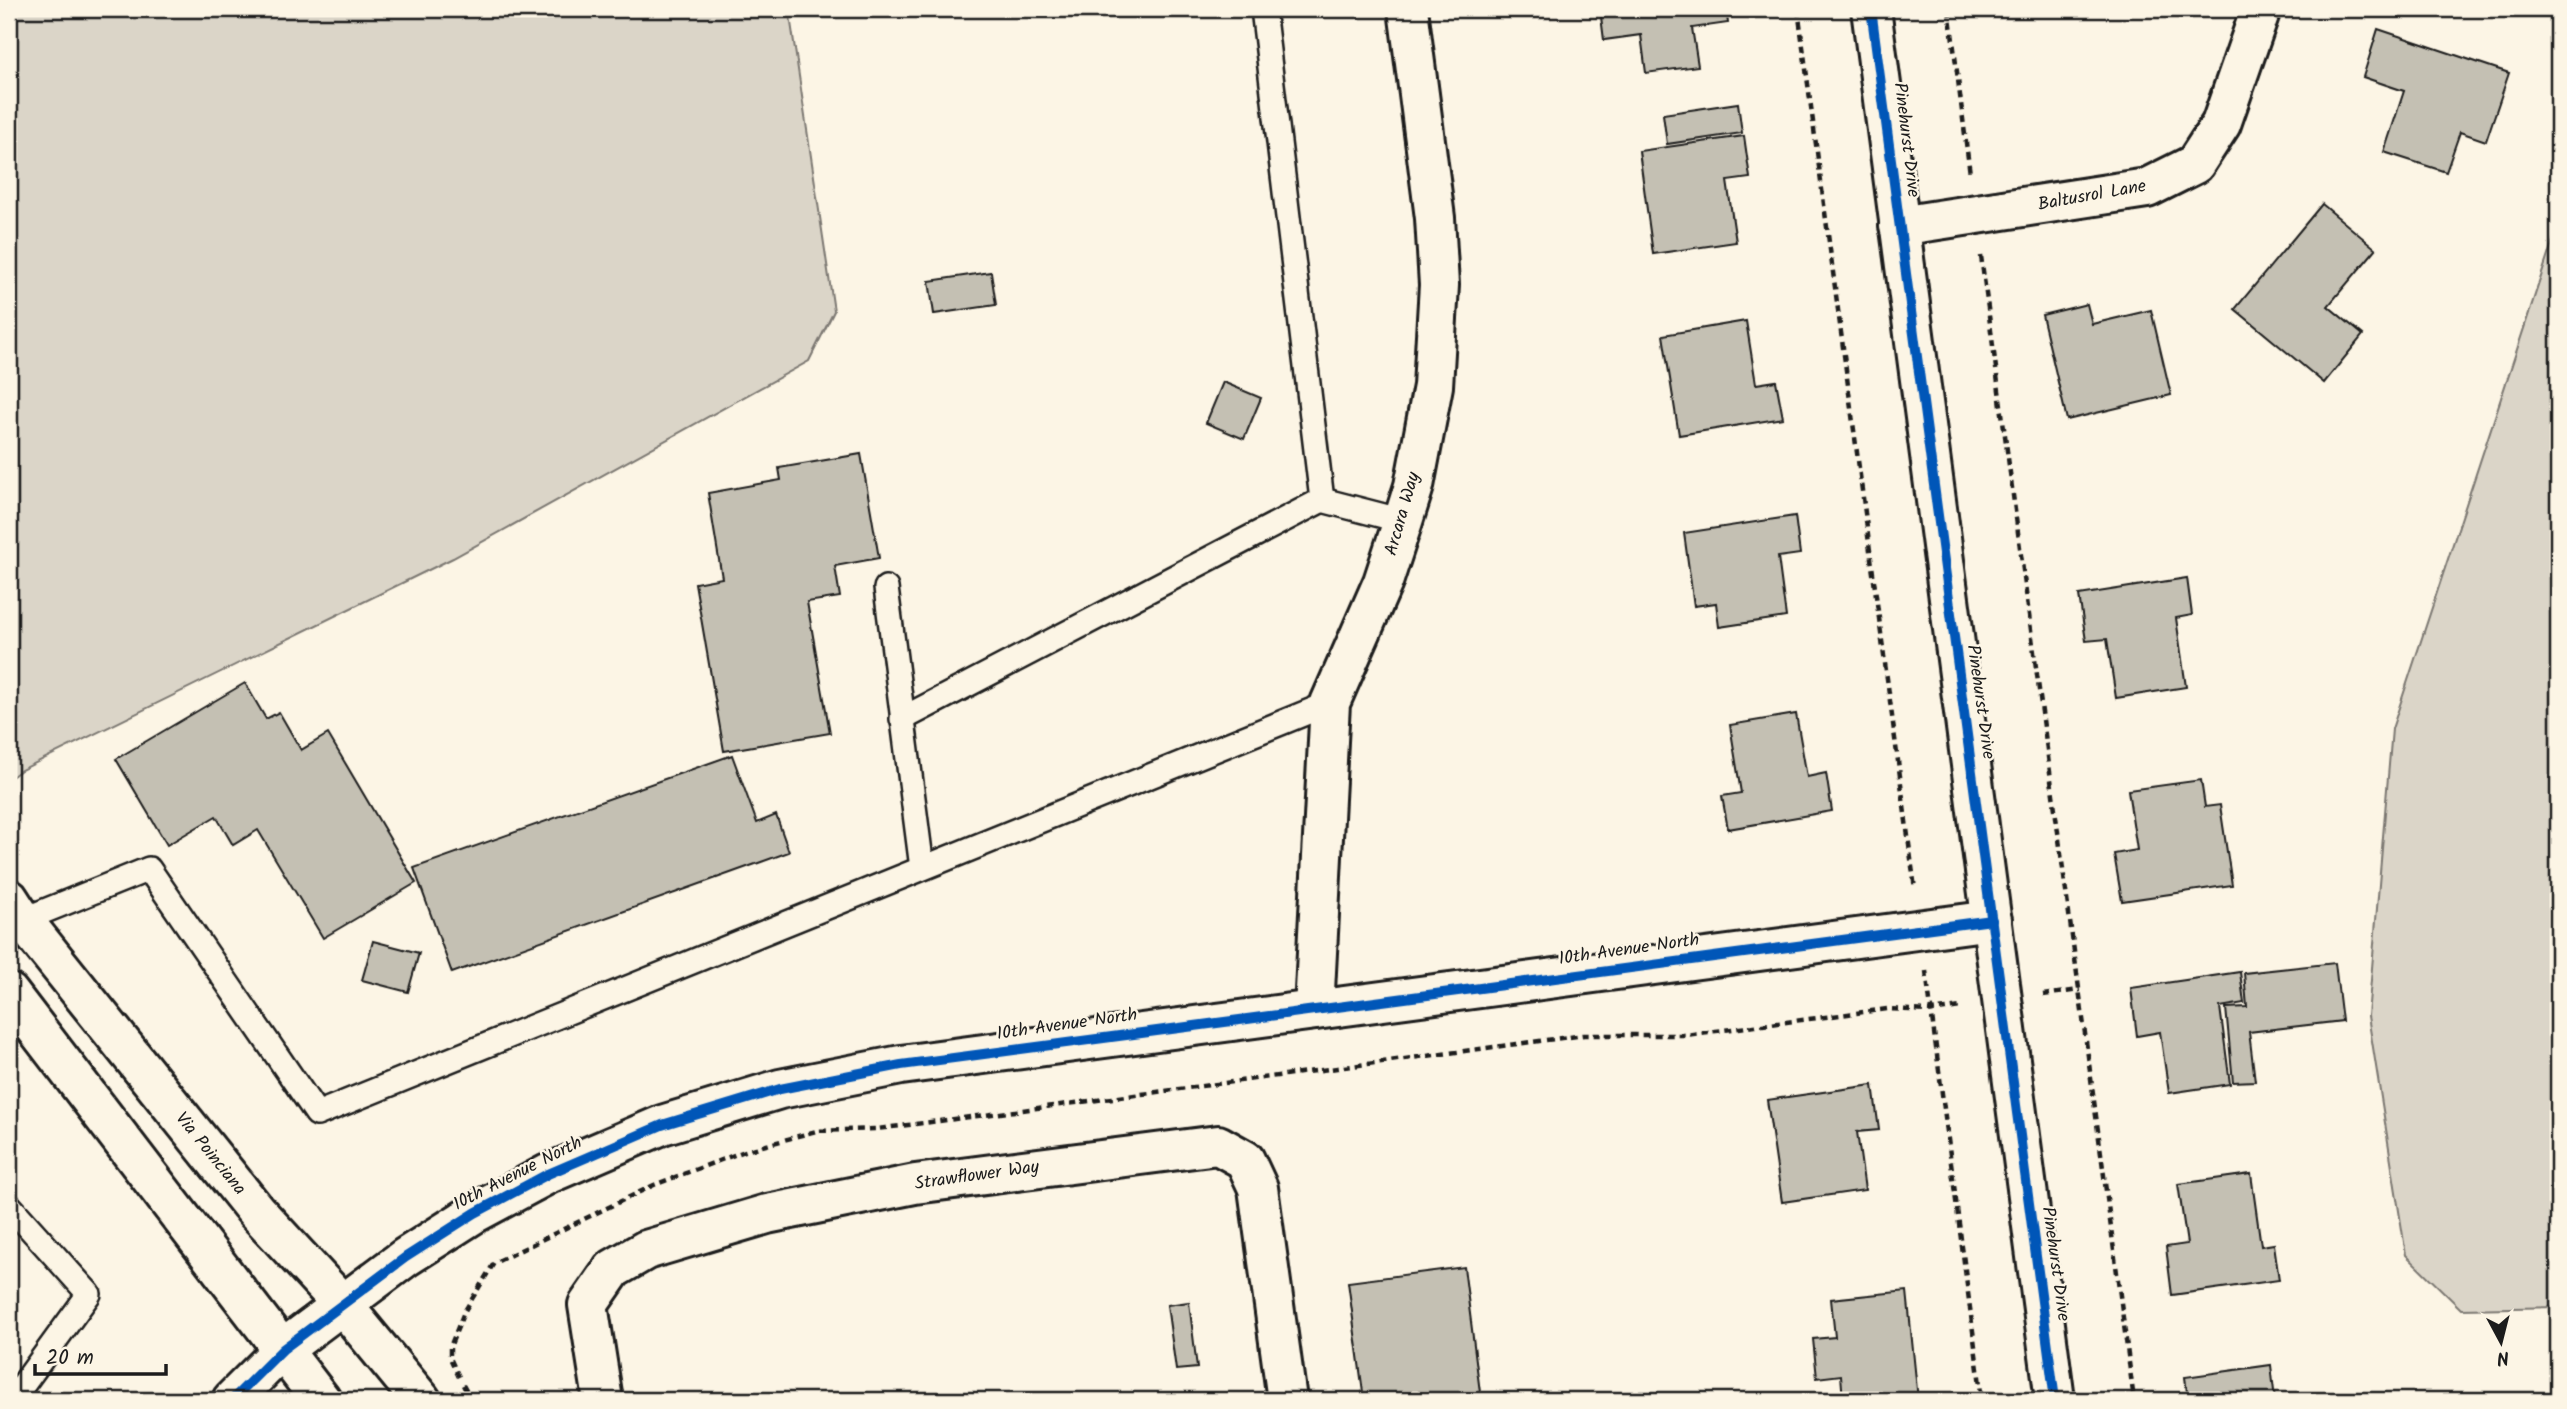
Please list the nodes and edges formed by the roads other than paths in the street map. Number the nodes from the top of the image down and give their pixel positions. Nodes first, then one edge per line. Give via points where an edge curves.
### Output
1 (1263, 9) edge
2 (1408, 9) edge
3 (1871, 9) edge
4 (2261, 9) edge
5 (1899, 226) junction
6 (1322, 500) junction
7 (1403, 521) junction
8 (886, 588) dead end
9 (1330, 703) junction
10 (902, 719) junction
11 (922, 869) junction
12 (13, 915) edge
13 (1992, 920) junction
14 (9, 993) edge
15 (1314, 1010) junction
16 (9, 1205) edge
17 (342, 1304) junction
18 (283, 1349) junction
19 (12, 1400) edge
20 (232, 1400) edge
21 (321, 1400) edge
22 (421, 1400) edge
23 (603, 1400) edge
24 (1287, 1400) edge
25 (2055, 1400) edge

1 - 6 lane
2 - 7 street, Arcara Way via 1435,218 1439,285 1433,386
3 - 5 street, Pinehurst Drive
4 - 5 street, Baltusrol Lane via 2221,124 2195,164 2147,188
5 - 13 street, Pinehurst Drive
6 - 7 lane
6 - 10 lane
7 - 9 street, Arcara Way via 1383,582
8 - 10 lane
9 - 11 lane
9 - 15 street, Arcara Way
10 - 11 lane
11 - 12 lane via 317,1114 149,869
12 - 17 street, Via Poinciana via 256,1211
13 - 15 street, 10th Avenue North
13 - 25 street, Pinehurst Drive
14 - 18 street
15 - 17 street, 10th Avenue North via 901,1065 780,1089 662,1125 548,1174 405,1257
16 - 19 lane via 89,1294
17 - 18 street, 10th Avenue North
17 - 22 street, Via Poinciana
18 - 20 street, 10th Avenue North
18 - 21 street
23 - 24 street, Strawflower Way via 588,1305 612,1269 646,1250 767,1214 915,1184 1218,1145 1245,1160 1258,1188

